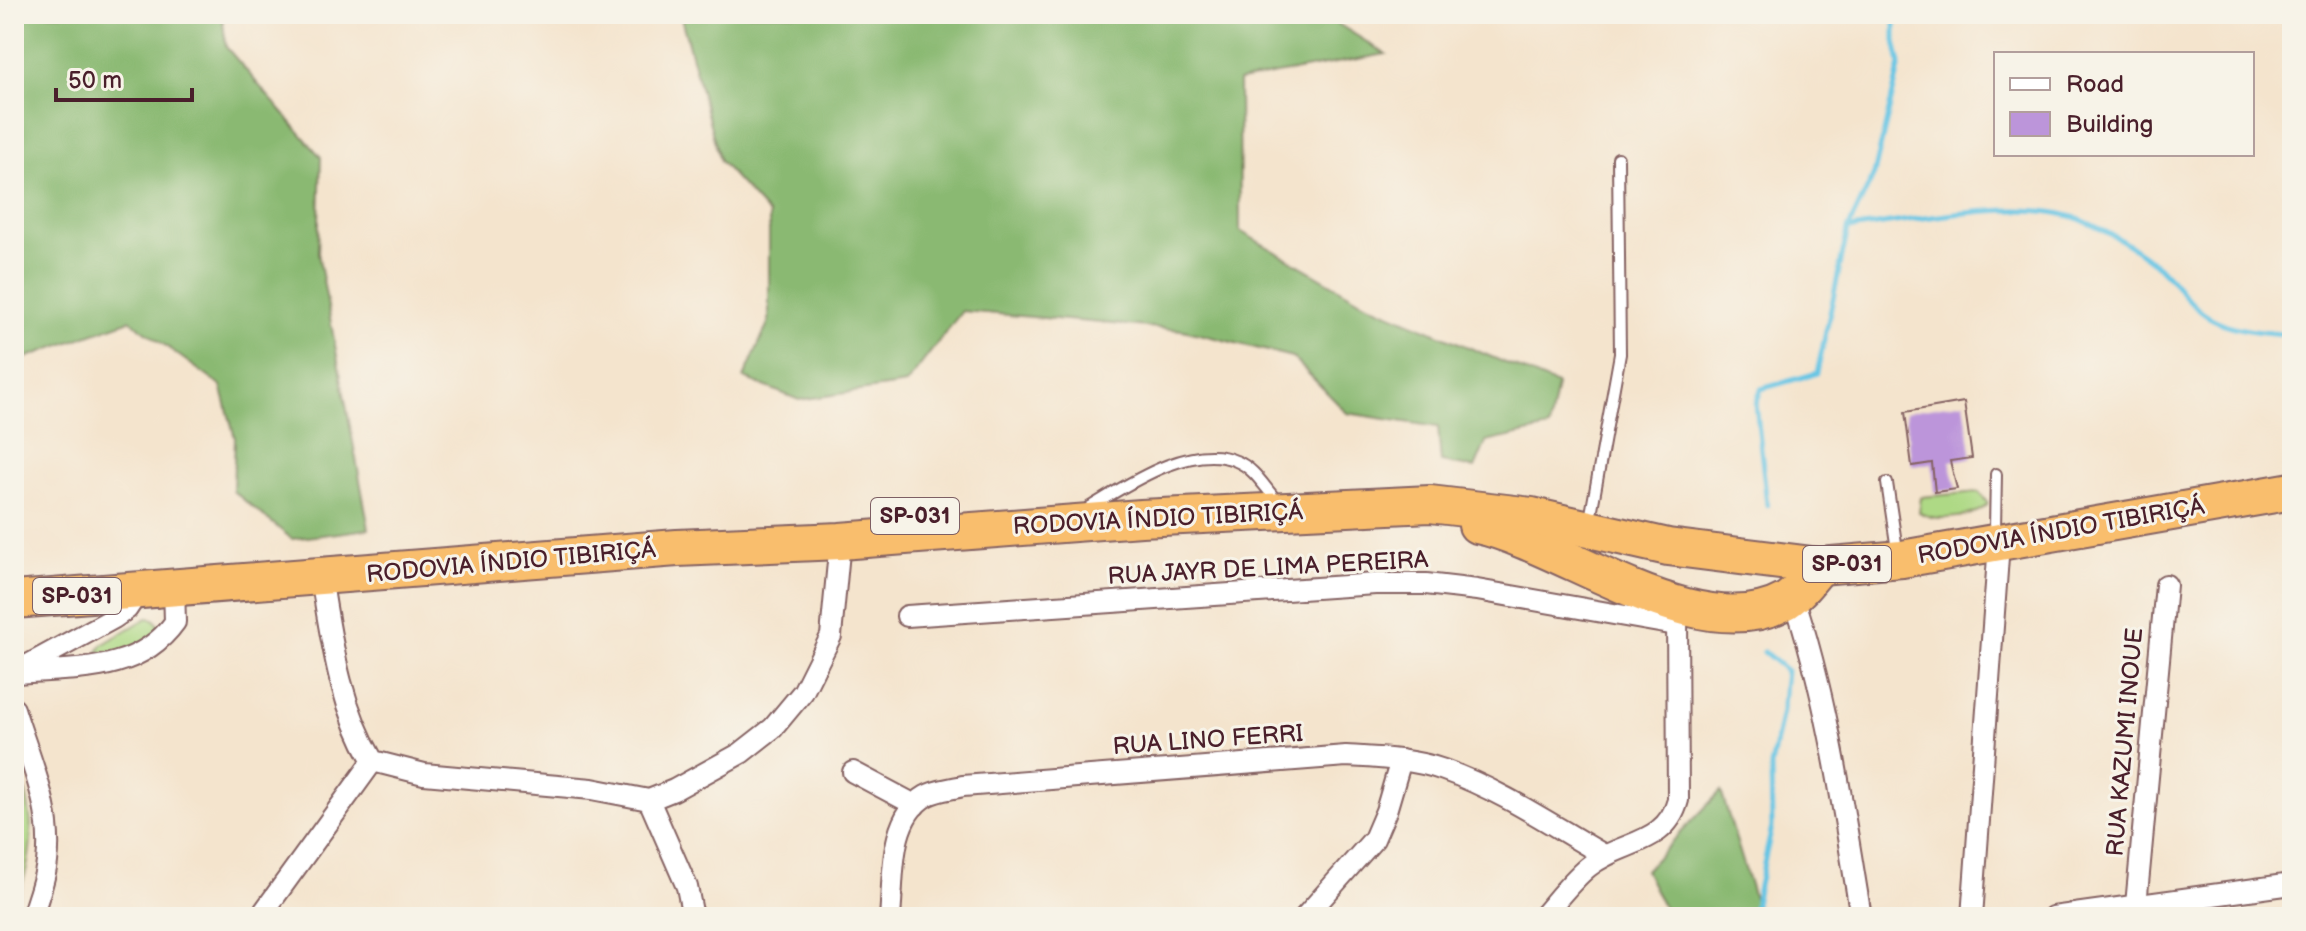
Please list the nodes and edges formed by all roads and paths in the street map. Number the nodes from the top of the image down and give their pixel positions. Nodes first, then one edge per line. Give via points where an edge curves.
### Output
1 (1618, 158) dead end
2 (2292, 471) edge
3 (1996, 474) dead end
4 (1887, 483) dead end
5 (2292, 491) edge
6 (1402, 506) junction
7 (1591, 514) junction
8 (1997, 536) junction
9 (840, 541) junction
10 (1896, 543) junction
11 (1820, 566) junction
12 (321, 577) junction
13 (14, 581) edge
14 (2166, 585) dead end
15 (157, 589) junction
16 (1793, 595) junction
17 (14, 600) edge
18 (1677, 614) junction
19 (907, 616) dead end
20 (14, 673) edge
21 (14, 709) edge
22 (1401, 760) junction
23 (373, 761) junction
24 (853, 772) dead end
25 (649, 800) junction
26 (915, 805) junction
27 (1604, 855) junction
28 (2292, 884) edge
29 (2136, 905) junction
30 (32, 917) edge
31 (260, 917) edge
32 (693, 917) edge
33 (890, 917) edge
34 (1305, 917) edge
35 (1542, 917) edge
36 (1861, 917) edge
37 (1972, 917) edge
38 (2053, 917) edge

1 - 7 lane via 1620,354
2 - 8 highway, RODOVIA ÍNDIO TIBIRIÇÁ / SP-031
3 - 8 lane
4 - 10 lane
5 - 8 highway, RODOVIA ÍNDIO TIBIRIÇÁ / SP-031
6 - 9 highway, RODOVIA ÍNDIO TIBIRIÇÁ / SP-031 via 1141,518
6 - 11 highway, RODOVIA ÍNDIO TIBIRIÇÁ / SP-031 via 1532,516 1668,547
6 - 18 highway via 1522,539
7 - 10 highway, RODOVIA ÍNDIO TIBIRIÇÁ / SP-031 via 1819,545
7 - 13 highway, RODOVIA ÍNDIO TIBIRIÇÁ / SP-031 via 1478,494 1272,495 539,539 210,570
8 - 10 highway, RODOVIA ÍNDIO TIBIRIÇÁ / SP-031
8 - 11 highway, RODOVIA ÍNDIO TIBIRIÇÁ / SP-031 via 1902,559
8 - 37 street
9 - 12 highway, RODOVIA ÍNDIO TIBIRIÇÁ / SP-031 via 677,548
9 - 25 street via 831,636 803,692 773,728 741,753
11 - 16 highway
12 - 15 highway, RODOVIA ÍNDIO TIBIRIÇÁ / SP-031
12 - 23 street via 352,726
14 - 29 street, RUA KAZUMI INOUE
15 - 17 highway, RODOVIA ÍNDIO TIBIRIÇÁ / SP-031
15 - 20 street
15 - 20 street via 175,622 149,651 123,662
16 - 18 highway via 1748,613
16 - 36 street via 1829,724
18 - 19 street, RUA JAYR DE LIMA PEREIRA via 1426,584 1375,584
18 - 27 street via 1678,800 1673,819 1659,833
21 - 30 street via 49,831 47,864
22 - 26 street, RUA LINO FERRI via 1346,756 963,786 927,795
22 - 27 street, RUA LINO FERRI via 1444,770 1489,790
22 - 34 street via 1374,839
23 - 25 street via 424,774 592,789
23 - 31 street
24 - 26 street
25 - 32 street via 687,887
26 - 33 street via 898,838
27 - 35 street
28 - 29 street
29 - 38 street

